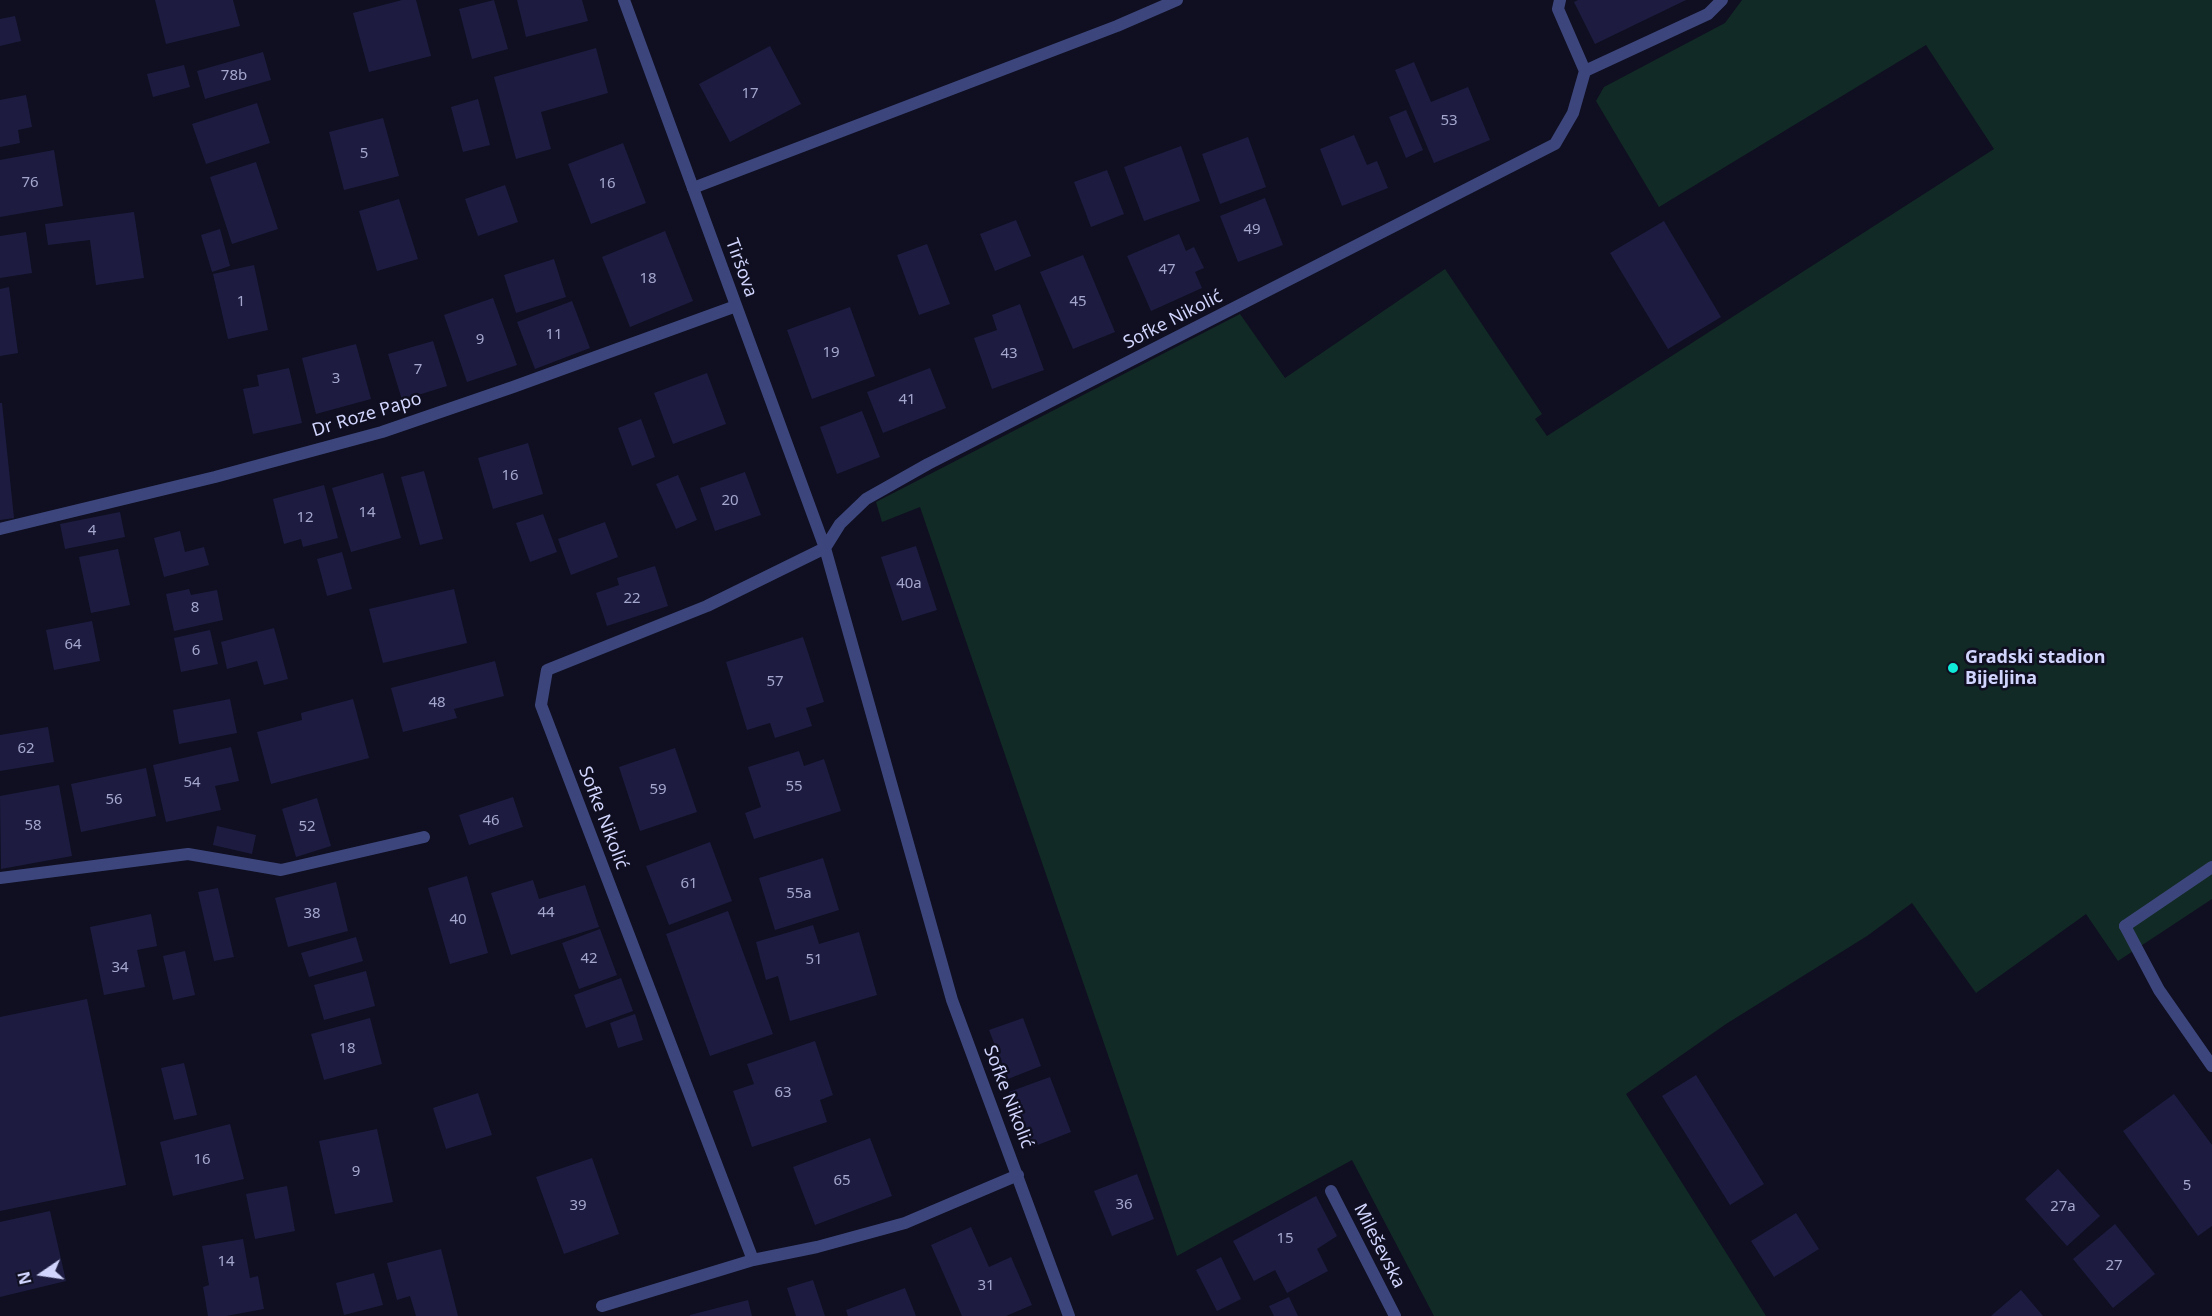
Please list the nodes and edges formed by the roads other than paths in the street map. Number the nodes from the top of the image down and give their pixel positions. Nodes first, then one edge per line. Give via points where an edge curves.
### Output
1 (624, 0) edge
2 (1177, 0) edge
3 (1560, 0) edge
4 (1722, 0) edge
5 (1585, 70) junction
6 (693, 188) junction
7 (736, 306) junction
8 (0, 529) edge
9 (825, 548) junction
10 (424, 837) dead end
11 (2212, 867) edge
12 (0, 878) edge
13 (2212, 1066) edge
14 (1018, 1175) junction
15 (1331, 1191) dead end
16 (753, 1260) junction
17 (602, 1306) dead end
18 (1069, 1316) edge
19 (1395, 1316) edge

1 - 6 street, Tiršova
2 - 6 street
3 - 5 street via 1558,9
4 - 5 street via 1708,14
5 - 9 street, Sofke Nikolić via 1573,113 1555,144 928,464 866,499 840,524
6 - 7 street, Tiršova
7 - 8 street, Dr Roze Papo via 382,432
7 - 9 street, Tiršova
9 - 14 street, Sofke Nikolić via 952,1000
9 - 16 street, Sofke Nikolić via 707,606 547,670 541,705
10 - 12 street via 282,870 188,854
11 - 13 street via 2126,926 2158,990
14 - 16 street, Sofke Nikolić via 905,1223
14 - 18 street, Sofke Nikolić
15 - 19 street, Mileševska
16 - 17 street, Sofke Nikolić

